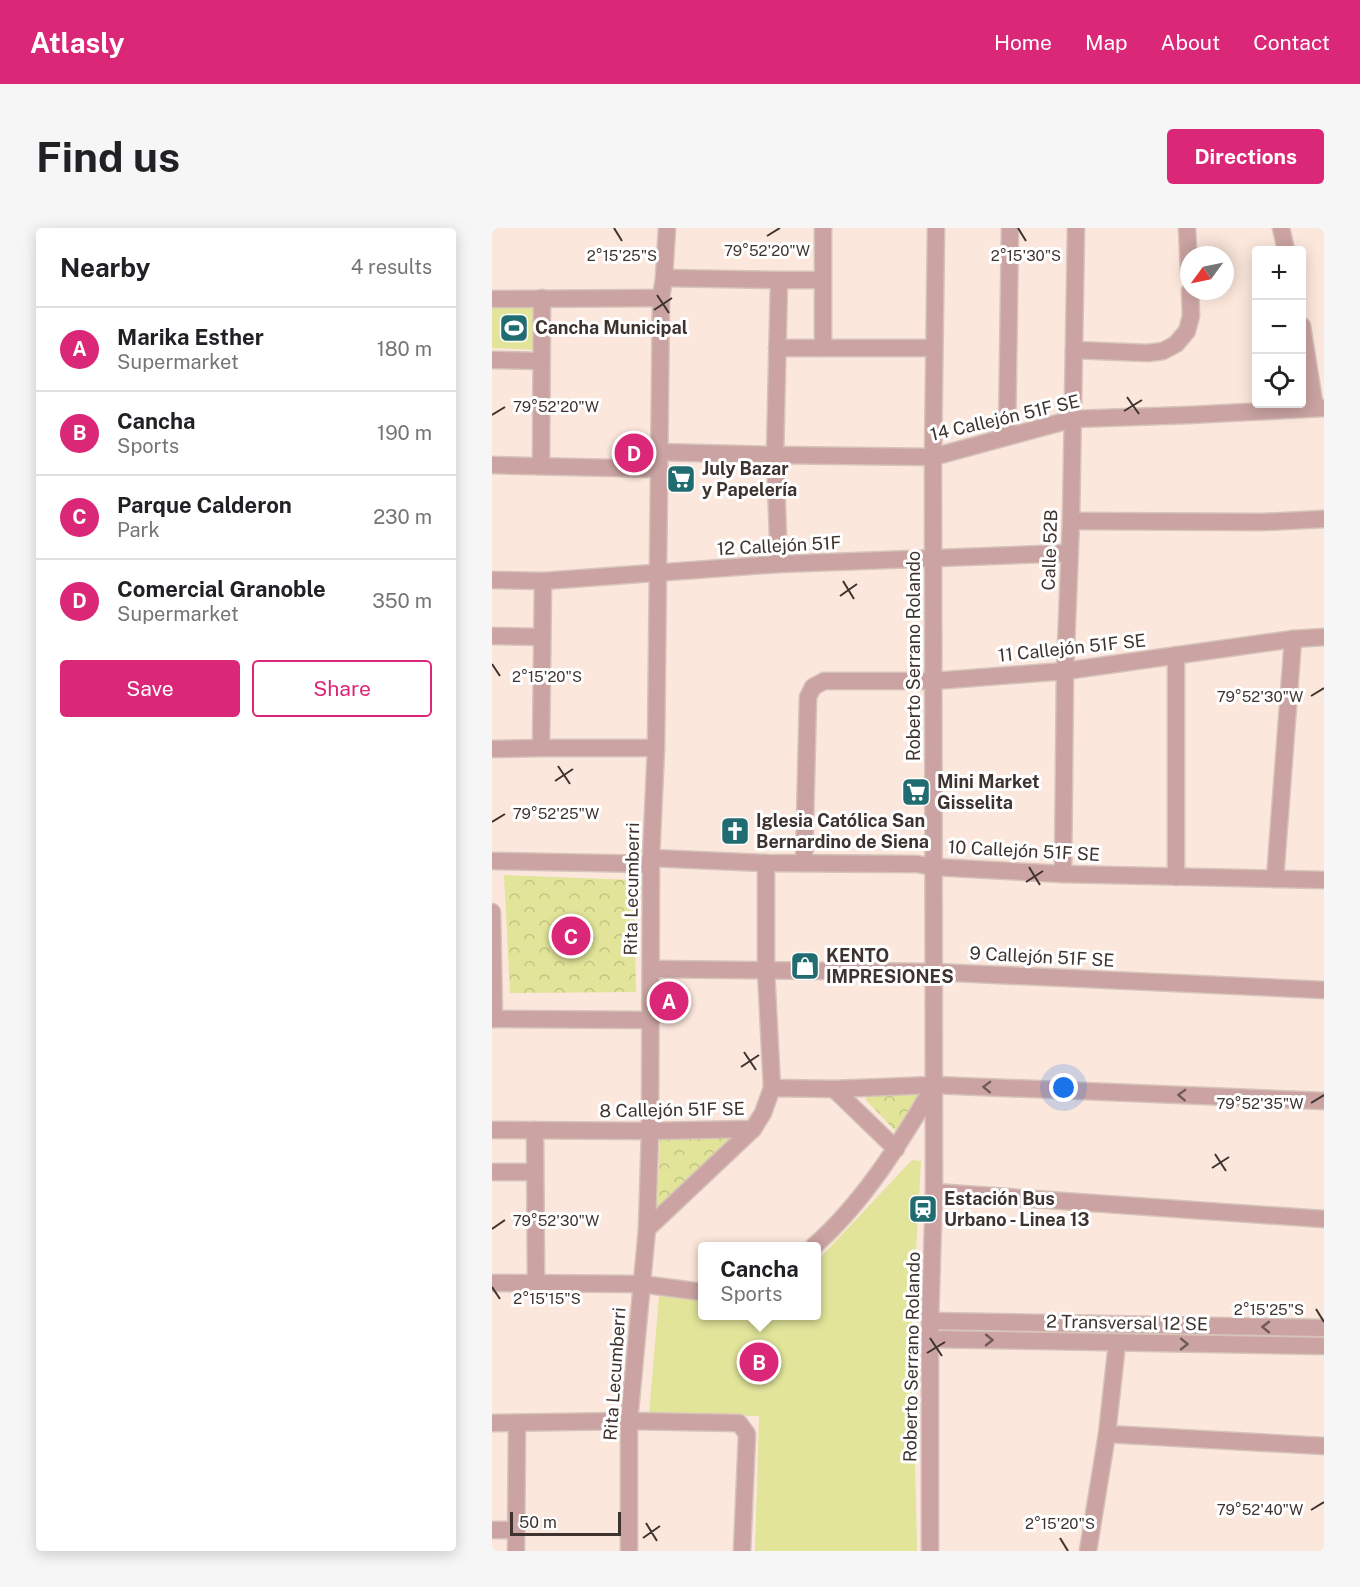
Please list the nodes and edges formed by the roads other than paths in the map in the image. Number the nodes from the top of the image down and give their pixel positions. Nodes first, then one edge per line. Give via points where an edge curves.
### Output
1 (667, 228) edge
2 (823, 228) edge
3 (936, 228) edge
4 (1010, 228) edge
5 (1076, 228) edge
6 (1187, 228) edge
7 (1281, 228) edge
8 (1188, 246) edge
9 (1285, 246) edge
10 (664, 278) junction
11 (779, 280) junction
12 (822, 280) junction
13 (492, 298) edge
14 (542, 298) junction
15 (660, 298) junction
16 (1190, 300) edge
17 (1306, 345) edge
18 (777, 348) junction
19 (822, 348) junction
20 (934, 348) junction
21 (1074, 350) junction
22 (492, 360) edge
23 (542, 361) junction
24 (1319, 408) edge
25 (1073, 418) junction
26 (1007, 436) junction
27 (775, 455) junction
28 (933, 456) junction
29 (658, 460) junction
30 (492, 465) edge
31 (541, 466) junction
32 (1324, 519) edge
33 (1071, 521) junction
34 (1069, 553) junction
35 (933, 558) junction
36 (779, 564) junction
37 (657, 573) junction
38 (492, 580) edge
39 (543, 581) junction
40 (492, 636) edge
41 (542, 637) junction
42 (1324, 637) edge
43 (1293, 639) junction
44 (1176, 655) junction
45 (1065, 671) junction
46 (934, 681) junction
47 (542, 748) junction
48 (656, 748) junction
49 (492, 749) edge
50 (492, 861) edge
51 (651, 861) junction
52 (804, 862) junction
53 (766, 863) junction
54 (933, 867) junction
55 (1063, 874) junction
56 (1176, 877) junction
57 (1275, 879) junction
58 (1324, 880) edge
59 (492, 912) edge
60 (651, 969) junction
61 (766, 970) junction
62 (934, 972) junction
63 (1324, 990) edge
64 (493, 1019) edge
65 (651, 1020) junction
66 (934, 1085) junction
67 (772, 1088) junction
68 (834, 1089) junction
69 (1324, 1101) edge
70 (753, 1129) junction
71 (492, 1130) edge
72 (535, 1130) junction
73 (650, 1131) junction
74 (896, 1149) junction
75 (492, 1172) edge
76 (535, 1172) junction
77 (934, 1192) junction
78 (1324, 1219) edge
79 (647, 1229) junction
80 (819, 1242) edge
81 (492, 1284) edge
82 (536, 1284) junction
83 (641, 1284) junction
84 (698, 1291) edge
85 (930, 1321) junction
86 (1324, 1328) edge
87 (930, 1339) junction
88 (1117, 1343) junction
89 (1324, 1346) edge
90 (629, 1421) junction
91 (517, 1423) junction
92 (492, 1424) edge
93 (1107, 1434) junction
94 (1324, 1446) edge
95 (492, 1530) edge
96 (516, 1530) junction
97 (516, 1551) edge
98 (629, 1551) edge
99 (742, 1551) edge
100 (930, 1551) edge
101 (1088, 1551) edge

1 - 10 street, Rita Lecumberri
2 - 12 street
3 - 20 street, Roberto Serrano Rolando
4 - 26 street
5 - 21 street, Calle 52B
6 - 8 street
7 - 9 street
10 - 11 street
10 - 15 street, Rita Lecumberri
11 - 12 street
11 - 18 street
12 - 19 street
13 - 14 street
14 - 15 street
14 - 23 street
15 - 29 street, Rita Lecumberri
16 - 21 street via 1187,331 1163,351
17 - 24 street
18 - 19 street
18 - 27 street
19 - 20 street
20 - 28 street, Roberto Serrano Rolando
21 - 25 street, Calle 52B
22 - 23 street
23 - 31 street
24 - 25 street, 14 Callejón 51F SE
25 - 26 street, 14 Callejón 51F SE
25 - 33 street, Calle 52B
26 - 28 street, 14 Callejón 51F SE
27 - 28 street, 14 Callejón 51F SE
27 - 29 street, 14 Callejón 51F SE
27 - 36 street
28 - 35 street, Roberto Serrano Rolando
29 - 31 street, 14 Callejón 51F SE
29 - 37 street, Rita Lecumberri
30 - 31 street, 14 Callejón 51F SE
32 - 33 street
33 - 34 street, Calle 52B
34 - 35 street, 12 Callejón 51F
34 - 45 street, Calle 52B
35 - 36 street, 12 Callejón 51F
35 - 46 street, Roberto Serrano Rolando
36 - 37 street, 12 Callejón 51F
37 - 39 street, 12 Callejón 51F
37 - 48 street, Rita Lecumberri
38 - 39 street, 12 Callejón 51F
39 - 41 street
40 - 41 street
41 - 47 street
42 - 43 street, 11 Callejón 51F SE
43 - 44 street, 11 Callejón 51F SE
43 - 57 street
44 - 45 street, 11 Callejón 51F SE
44 - 56 street
45 - 46 street, 11 Callejón 51F SE
45 - 55 street, Calle 52B
46 - 52 street, 11 Callejón 51F SE via 824,681 813,687 808,697
46 - 54 street, Roberto Serrano Rolando
47 - 48 street
47 - 49 street
48 - 51 street, Rita Lecumberri
50 - 51 street, 10 Callejón 51F SE
51 - 53 street, 10 Callejón 51F SE
51 - 60 street, Rita Lecumberri
52 - 53 street, 10 Callejón 51F SE
52 - 54 street, 10 Callejón 51F SE
53 - 61 street
54 - 55 street, 10 Callejón 51F SE
54 - 62 street, Roberto Serrano Rolando
55 - 56 street, 10 Callejón 51F SE
56 - 57 street, 10 Callejón 51F SE
57 - 58 street, 10 Callejón 51F SE
59 - 64 street
60 - 61 street, 9 Callejón 51F SE
60 - 65 street, Rita Lecumberri
61 - 62 street, 9 Callejón 51F SE
61 - 67 street
62 - 63 street, 9 Callejón 51F SE
62 - 66 street, Roberto Serrano Rolando
64 - 65 street
65 - 73 street, Rita Lecumberri
66 - 68 street
69 -> 66 street
66 - 74 street
66 - 77 street, Roberto Serrano Rolando
67 - 68 street
67 - 70 street, 8 Callejón 51F SE
68 - 74 street
70 - 73 street, 8 Callejón 51F SE
70 - 79 street
71 - 72 street, 8 Callejón 51F SE
72 - 73 street, 8 Callejón 51F SE
72 - 76 street
73 - 79 street, Rita Lecumberri
74 - 80 street via 854,1205
75 - 76 street
76 - 82 street
77 - 78 street
77 - 85 street, Roberto Serrano Rolando
79 - 83 street, Rita Lecumberri
81 - 82 street
82 - 83 street
83 - 84 street
83 - 90 street, Rita Lecumberri
86 -> 85 street, 2 Transversal 12 SE
85 - 87 street, Roberto Serrano Rolando
87 -> 88 street, 2 Transversal 12 SE
87 - 100 street, Roberto Serrano Rolando
88 -> 89 street, 2 Transversal 12 SE
88 - 93 street
90 - 91 street
90 - 98 street, Rita Lecumberri
90 - 99 street via 739,1423 747,1434
91 - 92 street
91 - 96 street
93 - 94 street
93 - 101 street
95 - 96 street
96 - 97 street

